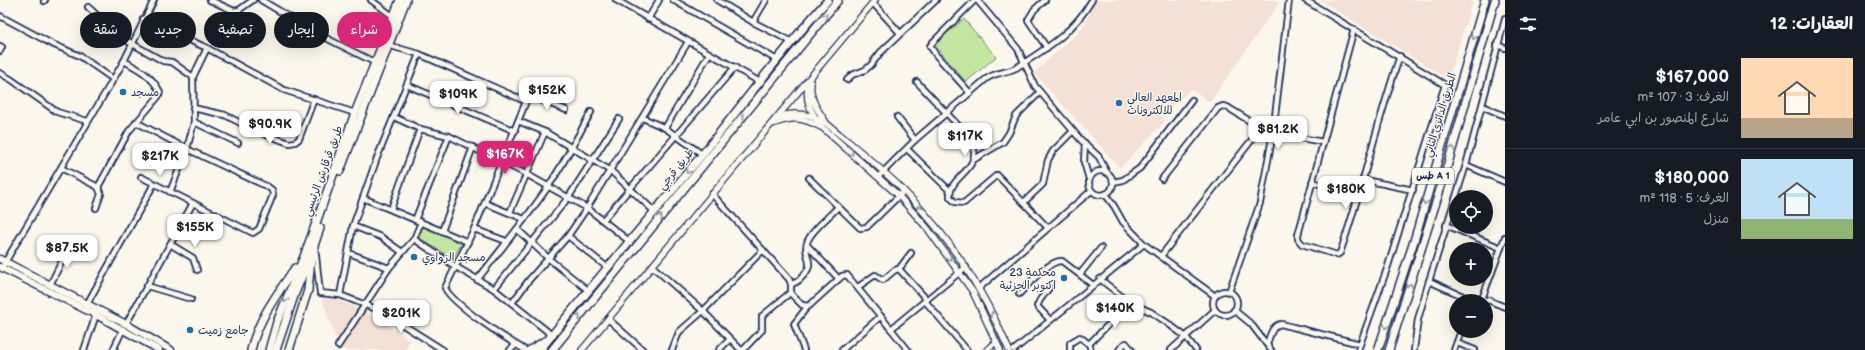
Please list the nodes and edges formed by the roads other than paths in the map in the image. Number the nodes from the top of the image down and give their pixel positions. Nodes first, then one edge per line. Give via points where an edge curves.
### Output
1 (154, 0) edge
2 (210, 0) edge
3 (253, 0) edge
4 (261, 0) edge
5 (371, 0) edge
6 (400, 0) edge
7 (406, 0) edge
8 (616, 0) edge
9 (630, 0) edge
10 (659, 0) edge
11 (673, 0) edge
12 (717, 0) edge
13 (766, 0) edge
14 (828, 0) edge
15 (838, 0) edge
16 (936, 0) edge
17 (976, 0) edge
18 (1045, 0) edge
19 (1092, 0) edge
20 (1289, 0) edge
21 (1305, 0) edge
22 (1485, 0) edge
23 (1495, 0) edge
24 (874, 2) edge
25 (626, 6) junction
26 (88, 7) dead end
27 (93, 12) edge
28 (147, 12) edge
29 (0, 16) edge
30 (394, 17) junction
31 (648, 19) junction
32 (1505, 19) edge
33 (753, 22) junction
34 (392, 24) edge
35 (140, 26) edge
36 (1354, 29) junction
37 (392, 31) edge
38 (900, 33) junction
39 (790, 41) junction
40 (132, 42) edge
41 (688, 42) junction
42 (132, 45) edge
43 (1497, 45) junction
44 (0, 46) edge
45 (392, 46) edge
46 (129, 48) edge
47 (207, 48) joint
48 (384, 48) edge
49 (385, 48) edge
50 (1047, 48) junction
51 (1505, 48) edge
52 (0, 51) edge
53 (420, 54) junction
54 (709, 54) junction
55 (1400, 56) junction
56 (777, 60) junction
57 (124, 61) junction
58 (1025, 62) junction
59 (376, 63) junction
60 (735, 67) junction
61 (0, 73) edge
62 (193, 77) junction
63 (811, 78) junction
64 (113, 79) junction
65 (847, 80) dead end
66 (760, 82) junction
67 (917, 82) dead end
68 (407, 84) junction
69 (1040, 92) junction
70 (970, 93) junction
71 (314, 99) junction
72 (1192, 100) dead end
73 (525, 101) junction
74 (1482, 106) junction
75 (193, 108) junction
76 (566, 110) dead end
77 (591, 112) dead end
78 (355, 113) junction
79 (946, 113) junction
80 (813, 116) junction
81 (1505, 116) edge
82 (394, 117) junction
83 (643, 118) junction
84 (777, 118) junction
85 (897, 118) dead end
86 (619, 119) dead end
87 (87, 121) junction
88 (518, 121) junction
89 (136, 122) junction
90 (194, 122) junction
91 (826, 123) junction
92 (772, 124) junction
93 (822, 127) junction
94 (665, 128) junction
95 (1261, 128) junction
96 (420, 129) junction
97 (515, 131) junction
98 (1073, 131) junction
99 (1274, 131) junction
100 (545, 132) junction
101 (449, 136) junction
102 (676, 137) junction
103 (916, 140) junction
104 (1323, 142) junction
105 (238, 143) dead end
106 (1086, 144) junction
107 (474, 147) junction
108 (187, 149) junction
109 (571, 149) junction
110 (907, 149) junction
111 (702, 154) junction
112 (973, 160) junction
113 (593, 161) junction
114 (502, 162) junction
115 (1466, 165) junction
116 (61, 168) junction
117 (611, 170) junction
118 (883, 172) junction
119 (1107, 173) junction
120 (526, 174) junction
121 (141, 177) dead end
122 (878, 177) junction
123 (810, 178) dead end
124 (1162, 179) dead end
125 (1089, 180) junction
126 (1365, 180) junction
127 (1113, 182) junction
128 (1312, 182) junction
129 (1505, 182) edge
130 (154, 184) junction
131 (548, 186) junction
132 (98, 187) junction
133 (630, 189) junction
134 (1413, 190) junction
135 (904, 191) junction
136 (950, 191) junction
137 (1091, 191) junction
138 (170, 192) junction
139 (712, 194) junction
140 (1105, 194) junction
141 (898, 195) junction
142 (1360, 195) junction
143 (363, 198) junction
144 (568, 198) junction
145 (1024, 202) junction
146 (193, 203) junction
147 (485, 203) junction
148 (838, 207) junction
149 (96, 208) dead end
150 (587, 208) junction
151 (391, 209) junction
152 (510, 212) junction
153 (655, 212) junction
154 (524, 219) junction
155 (416, 220) junction
156 (603, 220) junction
157 (422, 222) junction
158 (1446, 225) junction
159 (353, 226) junction
160 (1048, 228) junction
161 (474, 229) junction
162 (517, 229) junction
163 (442, 231) junction
164 (568, 236) junction
165 (1505, 237) edge
166 (414, 239) junction
167 (506, 241) junction
168 (629, 241) junction
169 (468, 242) junction
170 (533, 243) junction
171 (170, 244) junction
172 (314, 244) junction
173 (1144, 244) junction
174 (70, 245) dead end
175 (807, 245) junction
176 (1101, 248) dead end
177 (1501, 248) junction
178 (763, 250) junction
179 (402, 252) junction
180 (349, 253) junction
181 (910, 253) dead end
182 (308, 256) junction
183 (1161, 256) junction
184 (549, 259) junction
185 (3, 261) edge
186 (652, 266) junction
187 (456, 267) junction
188 (966, 267) junction
189 (0, 268) edge
190 (389, 268) junction
191 (608, 268) junction
192 (899, 269) junction
193 (198, 270) dead end
194 (960, 272) junction
195 (1080, 274) junction
196 (839, 279) junction
197 (1100, 279) junction
198 (477, 280) junction
199 (1428, 281) junction
200 (791, 284) junction
201 (50, 285) junction
202 (1094, 285) junction
203 (147, 286) junction
204 (858, 287) junction
205 (979, 288) junction
206 (1049, 288) dead end
207 (494, 289) junction
208 (589, 291) junction
209 (791, 292) junction
210 (1229, 292) junction
211 (1019, 294) dead end
212 (1458, 294) edge
213 (1484, 294) edge
214 (340, 295) junction
215 (1215, 296) junction
216 (191, 300) dead end
217 (926, 301) junction
218 (512, 303) junction
219 (1130, 303) junction
220 (1493, 303) edge
221 (87, 304) junction
222 (366, 304) junction
223 (806, 307) junction
224 (1505, 307) edge
225 (1215, 310) junction
226 (1234, 310) junction
227 (703, 311) junction
228 (97, 312) junction
229 (881, 316) junction
230 (608, 319) junction
231 (1050, 320) junction
232 (124, 327) junction
233 (891, 329) junction
234 (550, 337) junction
235 (1186, 337) junction
236 (1458, 338) edge
237 (730, 339) junction
238 (996, 342) junction
239 (1456, 343) junction
240 (1089, 344) junction
241 (1267, 344) junction
242 (1360, 344) junction
243 (516, 345) junction
244 (338, 346) dead end
245 (251, 349) edge
246 (552, 349) edge
247 (84, 350) edge
248 (113, 350) edge
249 (159, 350) edge
250 (171, 350) edge
251 (269, 350) edge
252 (276, 350) edge
253 (289, 350) edge
254 (440, 350) edge
255 (510, 350) edge
256 (525, 350) edge
257 (530, 350) edge
258 (540, 350) edge
259 (582, 350) edge
260 (643, 350) edge
261 (672, 350) edge
262 (719, 350) edge
263 (742, 350) edge
264 (804, 350) edge
265 (842, 350) edge
266 (908, 350) edge
267 (967, 350) edge
268 (987, 350) edge
269 (1000, 350) edge
270 (1009, 350) edge
271 (1014, 350) edge
272 (1070, 350) edge
273 (1091, 350) edge
274 (1119, 350) edge
275 (1132, 350) edge
276 (1171, 350) edge
277 (1196, 350) edge
278 (1271, 350) edge
279 (1358, 350) edge
280 (1378, 350) edge
281 (1389, 350) edge
282 (1414, 350) edge
283 (1454, 350) edge
284 (1475, 350) edge

1 - 28 street
2 - 3 street via 234,11
4 - 59 street via 318,34
5 - 30 street
6 - 30 main road, طريق قرقارش الرئيسي
7 - 37 main road, طريق قرقارش الرئيسي
8 - 25 street
9 - 25 street
10 - 31 street
11 - 56 street
12 - 33 street
13 - 33 street
14 - 39 main road, طريق قرجي
246 -> 15 main road, طريق قرجي
16 - 38 street
17 - 58 street
17 - 70 street via 930,46
18 - 50 street via 1028,20
19 - 50 street via 1082,18
20 - 99 street
21 - 36 street
22 -> 280 main road, الطريق الدائري الثاني / طس A 1 via 1414,241
281 -> 23 main road, الطريق الدائري الثاني / طس A 1 via 1445,174
24 - 38 street
24 - 63 street
25 - 31 street
26 - 27 street
29 - 64 street via 80,56
30 - 34 main road, طريق قرقارش الرئيسي
31 - 41 street
32 - 43 street
33 - 39 street
35 - 40 street
36 - 55 street
36 - 104 street
38 - 65 street via 871,65
39 - 56 main road, طريق قرجي
41 - 54 street
41 - 83 street
42 - 62 street via 163,61 172,62
43 - 51 street
43 - 74 street
44 - 52 street
45 - 53 street
46 - 57 street
47 - 62 street
47 - 71 street via 284,90
48 - 59 main road, طريق قرقارش الرئيسي
49 - 172 main road, طريق قرقارش الرئيسي
50 - 58 street
53 - 68 street
53 - 73 street
54 - 60 street
54 - 94 street
55 - 126 street via 1376,130
55 - 134 street via 1445,85
56 - 66 main road, طريق قرجي
57 - 64 street
57 - 89 street via 147,74 156,83 160,92
58 - 69 street via 1028,74
58 - 70 street via 1009,71 995,73
59 - 78 main road, طريق قرقارش الرئيسي
60 - 66 street
60 - 102 street
61 - 87 street via 57,112
62 - 75 street
63 - 80 street via 807,96
63 - 84 street
63 - 91 street via 812,99
64 - 87 street
66 - 111 main road, طريق قرجي
67 - 79 street
68 - 82 street
68 - 97 street
69 - 98 street
69 - 112 street via 1016,116 1003,142
70 - 79 street
71 - 75 street via 299,139 289,143 256,131 225,115
71 - 78 street
72 - 127 street via 1140,168 1127,178
73 - 76 street via 533,97
73 - 88 street
74 - 81 street
74 - 115 street
75 - 90 street
77 - 109 street
78 - 182 main road, طريق قرقارش الرئيسي
79 - 103 street
79 - 112 street via 971,139 975,149
80 - 84 street via 801,114
80 - 91 street
80 - 93 street
82 - 96 street
82 - 143 street
83 - 94 street
83 - 117 street
84 - 92 street
85 - 103 street
86 - 113 street
87 - 116 street
88 - 97 street
88 - 100 street
89 - 108 street
89 - 132 street
90 - 105 street
90 - 108 street
91 - 118 street
92 - 93 street via 794,118 807,120
92 - 139 street
93 -> 122 street
94 - 102 street
95 - 99 street
95 - 124 street via 1227,107 1218,108
95 - 183 street
96 - 101 street
96 - 151 street
97 - 114 street
98 - 106 street
98 - 145 street via 1052,151 1043,184
99 - 104 street
99 - 210 street via 1260,203
100 - 109 street
100 - 120 street
101 - 107 street
101 - 155 street
102 - 111 street
102 - 133 street
103 - 110 street
104 - 128 street
106 - 119 street via 1102,161
106 - 125 street via 1084,162
107 - 114 street
107 - 163 street
108 - 138 street
108 - 146 street via 268,187 273,195 259,229 253,233
109 - 113 street
109 - 131 street
110 - 118 street
110 - 136 street
111 -> 153 main road, طريق قرجي
112 - 136 street
113 - 117 street
113 - 144 street
114 - 120 street
114 - 147 street
115 - 129 street
115 - 158 street
116 - 132 street
116 - 185 street
117 - 133 street
117 - 150 street
118 - 122 street
118 - 135 street
119 - 125 street via 1096,172
119 - 127 street
120 - 131 street
120 - 152 street
121 - 130 street
122 - 141 street
123 - 148 street
125 - 137 street
126 - 134 street
126 - 142 street
127 - 140 street via 1111,190
128 - 142 street
128 - 142 street via 1298,239 1302,244 1337,255 1340,253
130 - 138 street
130 - 221 street
131 - 144 street
131 - 154 street
132 - 149 street via 101,194
133 - 153 street
133 - 156 street
134 - 242 street
135 - 141 street
188 -> 135 street via 934,224
136 - 145 street via 950,197 955,202 964,203 997,175
137 - 140 street via 1098,195
137 - 160 street
138 - 146 street
139 - 178 street
139 - 186 street
140 - 173 street via 1123,222
141 - 148 street via 863,228 858,227
141 -> 194 street via 928,229
143 - 151 street
143 - 159 street
144 - 150 street
144 - 170 street
145 - 160 street
146 - 171 street
147 - 152 street
147 - 161 street
148 - 175 street via 811,235
150 - 156 street
150 - 164 street
151 - 155 street
152 - 154 street
153 - 168 main road, طريق قرجي
154 - 162 street
155 - 157 street
156 - 168 street
157 - 163 street
157 - 166 street
158 - 177 street
158 - 199 street
159 - 179 street via 381,237
159 - 180 street
160 - 205 street
161 - 167 street
161 - 169 street
162 - 167 street
162 - 170 street
163 - 169 street
164 - 184 street
164 - 191 street
165 - 177 street
166 - 179 street
166 - 187 street
167 - 198 street
168 - 191 main road, طريق قرجي
169 - 187 street
170 - 184 street
170 - 207 street
171 - 193 street via 193,258
171 - 203 street
172 - 182 main road, طريق قرقارش الرئيسي
172 - 214 street via 318,291 322,294
173 - 183 street
173 - 197 street
174 - 201 street
175 - 196 street
175 - 200 street via 809,269 799,280
176 - 195 street
177 - 213 street
178 - 200 street via 789,278
178 - 227 street
179 - 190 street
180 - 190 street
180 - 214 street
181 - 192 street
182 - 245 main road via 272,301
182 -> 251 main road, طريق قرقارش الرئيسي via 277,322
182 - 252 main road, طريق قرقارش الرئيسي
182 - 253 main road via 308,290
183 - 215 street
184 - 208 street
184 - 218 street
185 - 189 street
185 - 201 main road
186 - 227 street
186 - 230 street
187 - 198 street
187 - 243 street via 445,288 448,294
188 - 194 street
188 - 205 street
189 - 228 main road
190 - 222 street
191 - 208 main road, طريق قرجي
192 - 204 street via 883,280 875,275
192 - 217 street
194 - 217 street
194 - 238 street via 973,292
195 - 202 street
195 - 211 street via 1062,261 1057,261 1048,266
196 - 204 street via 847,275
196 - 223 street
197 - 202 street
197 - 219 street
198 - 207 street
199 - 212 street
199 - 282 street via 1418,319
200 - 209 street
201 - 221 main road
202 - 231 street
203 - 216 street
203 - 232 street
204 - 229 street
270 -> 205 street
206 - 231 street via 1037,306
207 - 218 street
208 - 234 main road, طريق قرجي
209 - 223 street
209 - 263 street via 762,316 762,330
210 - 215 street via 1220,292
210 - 226 street via 1236,298
214 - 222 street
215 - 225 street via 1212,301
217 - 233 street
217 - 267 street
218 - 234 street
219 - 235 street via 1156,314
219 - 240 street
220 - 224 street
221 - 228 main road
222 - 244 street
222 - 254 street
223 - 264 street via 794,324
225 - 226 street via 1226,315
225 - 235 street
226 - 241 street via 1251,324
227 - 237 street
227 - 261 street via 679,332
228 - 232 main road
228 - 247 street
229 - 233 street
229 - 265 street
230 - 259 street
230 - 260 street
231 - 271 street
232 - 248 street
232 - 249 main road
232 - 250 main road
233 - 266 street
234 - 257 main road
234 - 258 main road, طريق قرجي
235 - 276 street
235 - 277 street
236 - 239 street
237 - 262 street
237 - 263 street
238 - 268 street
238 - 269 street
239 - 283 street
239 - 284 street
240 - 272 street via 1080,337 1070,343
240 - 273 street
241 - 242 street via 1277,324
241 - 278 street
242 - 279 street
243 - 255 street
243 - 256 street
274 - 275 street via 1126,343

